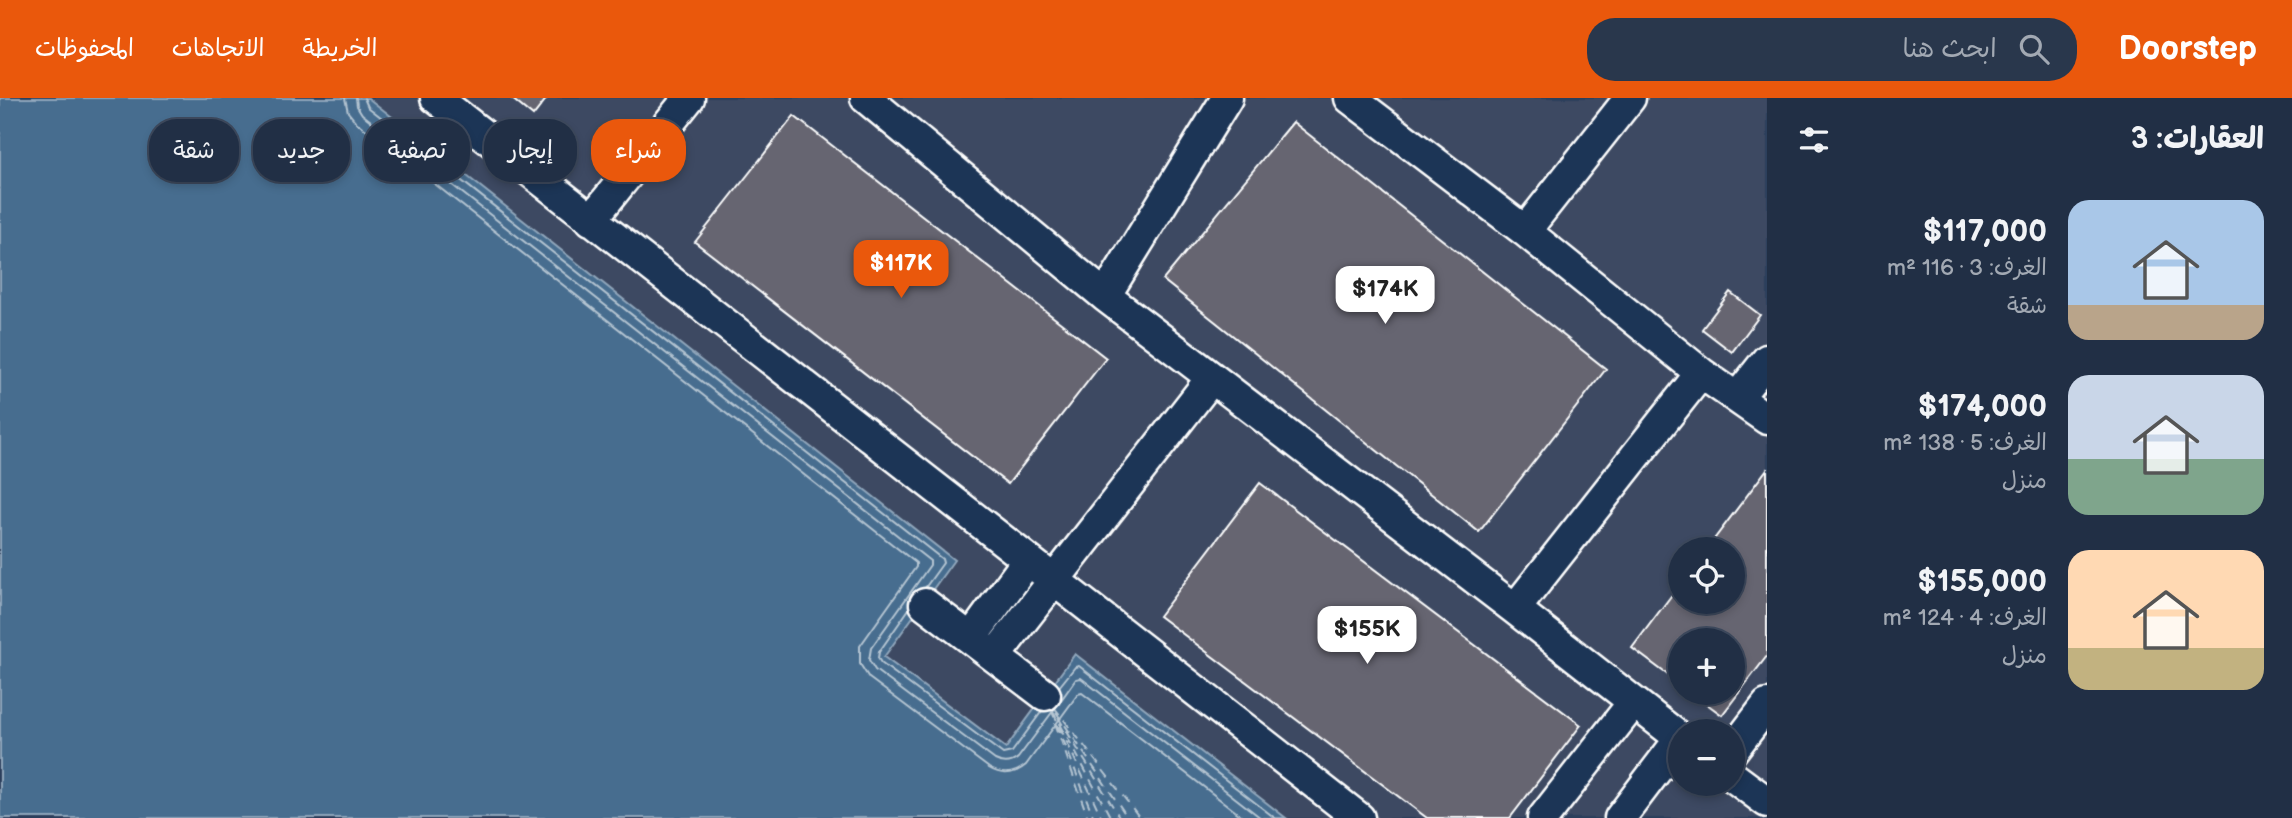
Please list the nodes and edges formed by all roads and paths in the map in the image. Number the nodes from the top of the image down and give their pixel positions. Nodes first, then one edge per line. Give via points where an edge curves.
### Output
1 (436, 98) edge
2 (689, 98) edge
3 (866, 98) edge
4 (1227, 98) edge
5 (1350, 98) edge
6 (1630, 98) edge
7 (591, 219) junction
8 (1525, 231) junction
9 (1105, 296) junction
10 (1767, 360) edge
11 (1701, 373) junction
12 (1211, 379) junction
13 (1737, 398) junction
14 (1767, 419) edge
15 (1028, 561) junction
16 (1053, 579) junction
17 (925, 604) dead end
18 (1515, 609) junction
19 (971, 638) junction
20 (995, 656) junction
21 (1045, 695) dead end
22 (1633, 703) junction
23 (1767, 705) edge
24 (1668, 730) edge
25 (1745, 734) edge
26 (1668, 755) edge
27 (1745, 786) edge
28 (1767, 802) edge
29 (1359, 818) edge
30 (1543, 818) edge
31 (1620, 818) edge

1 - 7 lane
2 - 7 lane
3 - 9 lane
4 - 9 lane
5 - 8 lane
6 - 8 lane
7 - 15 lane
8 - 11 lane
9 - 12 lane
10 - 13 lane
11 - 13 lane
11 - 18 lane
12 - 16 lane
12 - 18 lane
13 - 14 lane
15 - 16 lane
15 - 19 lane
16 - 20 lane
16 - 29 lane
17 - 19 lane
18 - 22 lane
19 - 20 lane
20 - 21 lane
22 - 24 lane
22 - 30 lane
23 - 25 lane
26 - 31 lane
27 - 28 lane

